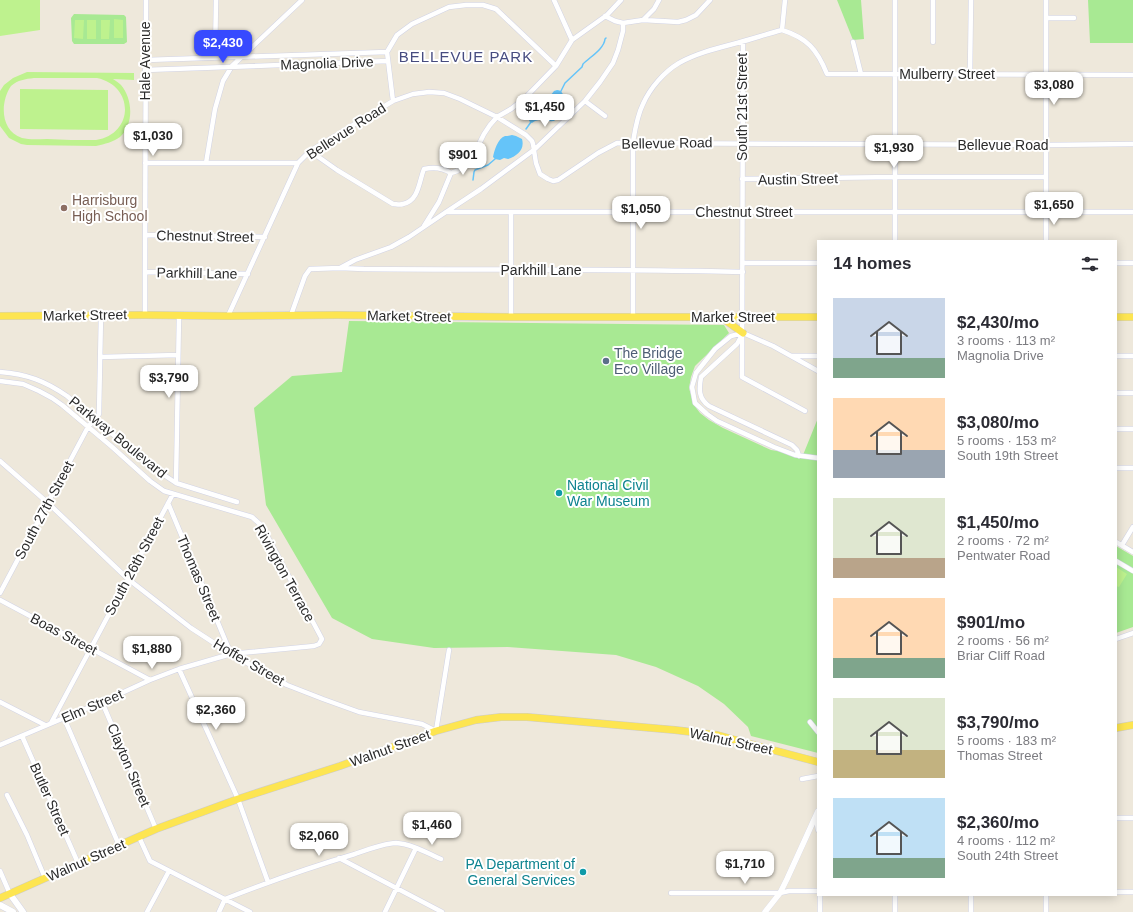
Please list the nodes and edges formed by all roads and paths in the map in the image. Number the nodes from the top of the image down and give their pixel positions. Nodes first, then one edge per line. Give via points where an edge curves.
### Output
1 (146, 0) edge
2 (216, 0) edge
3 (302, 0) edge
4 (554, 0) edge
5 (621, 0) edge
6 (659, 0) edge
7 (710, 0) edge
8 (786, 0) edge
9 (895, 0) edge
10 (933, 0) edge
11 (971, 0) edge
12 (1046, 0) edge
13 (604, 16) junction
14 (1046, 18) junction
15 (1074, 18) dead end
16 (643, 20) junction
17 (623, 23) junction
18 (782, 30) junction
19 (572, 40) junction
20 (742, 42) junction
21 (852, 42) dead end
22 (933, 42) dead end
23 (387, 52) junction
24 (242, 57) junction
25 (215, 58) junction
26 (146, 60) junction
27 (388, 61) junction
28 (232, 66) junction
29 (556, 66) junction
30 (146, 70) junction
31 (861, 74) junction
32 (895, 74) junction
33 (970, 74) junction
34 (1046, 74) junction
35 (1133, 75) edge
36 (585, 100) junction
37 (393, 101) junction
38 (497, 116) junction
39 (605, 116) dead end
40 (633, 142) junction
41 (742, 143) junction
42 (895, 144) junction
43 (1133, 144) edge
44 (1046, 145) junction
45 (534, 149) junction
46 (310, 151) junction
47 (145, 163) junction
48 (206, 163) junction
49 (298, 163) junction
50 (451, 173) junction
51 (895, 177) junction
52 (1046, 177) junction
53 (742, 179) junction
54 (446, 212) junction
55 (511, 212) junction
56 (632, 212) junction
57 (742, 212) junction
58 (895, 212) junction
59 (1046, 212) junction
60 (1133, 212) edge
61 (422, 228) junction
62 (145, 235) junction
63 (265, 237) junction
64 (895, 240) edge
65 (1046, 240) edge
66 (743, 263) junction
67 (817, 263) edge
68 (1117, 263) edge
69 (1133, 263) edge
70 (340, 268) junction
71 (510, 270) junction
72 (633, 270) junction
73 (146, 272) junction
74 (743, 272) junction
75 (248, 274) junction
76 (101, 315) junction
77 (144, 315) junction
78 (291, 315) junction
79 (0, 316) edge
80 (179, 316) junction
81 (228, 316) junction
82 (511, 317) junction
83 (633, 317) junction
84 (721, 317) junction
85 (743, 317) junction
86 (817, 317) edge
87 (1117, 317) edge
88 (1133, 317) edge
89 (743, 333) junction
90 (178, 355) junction
91 (791, 356) junction
92 (817, 356) edge
93 (1117, 356) edge
94 (1133, 356) edge
95 (100, 357) junction
96 (817, 370) edge
97 (0, 372) edge
98 (0, 381) edge
99 (1117, 393) edge
100 (1133, 393) edge
101 (805, 411) dead end
102 (95, 419) junction
103 (88, 427) junction
104 (1117, 429) edge
105 (1133, 429) edge
106 (799, 456) junction
107 (817, 458) edge
108 (0, 461) edge
109 (1117, 468) edge
110 (1133, 468) edge
111 (176, 483) junction
112 (173, 494) junction
113 (237, 502) dead end
114 (48, 503) junction
115 (168, 503) junction
116 (1133, 527) edge
117 (1117, 542) edge
118 (1122, 545) junction
119 (1133, 552) edge
120 (1117, 562) edge
121 (1133, 571) edge
122 (128, 579) junction
123 (0, 593) edge
124 (0, 600) edge
125 (1133, 633) edge
126 (322, 639) joint
127 (1117, 639) edge
128 (91, 648) junction
129 (449, 650) dead end
130 (231, 654) junction
131 (179, 669) junction
132 (150, 680) junction
133 (0, 702) edge
134 (102, 702) junction
135 (64, 718) junction
136 (810, 722) dead end
137 (51, 723) junction
138 (1133, 725) edge
139 (44, 726) junction
140 (1117, 728) edge
141 (436, 731) junction
142 (817, 731) edge
143 (22, 736) junction
144 (0, 745) edge
145 (817, 762) edge
146 (817, 776) edge
147 (802, 779) dead end
148 (7, 795) dead end
149 (238, 799) junction
150 (817, 818) edge
151 (1117, 818) edge
152 (1133, 818) edge
153 (156, 829) junction
154 (138, 837) junction
155 (119, 845) junction
156 (416, 848) junction
157 (339, 858) junction
158 (442, 859) dead end
159 (78, 863) junction
160 (0, 871) edge
161 (169, 871) junction
162 (45, 878) junction
163 (268, 882) junction
164 (396, 888) junction
165 (817, 891) edge
166 (1117, 892) edge
167 (1133, 892) edge
168 (671, 893) dead end
169 (780, 893) junction
170 (10, 894) junction
171 (820, 896) edge
172 (895, 896) edge
173 (971, 896) edge
174 (1046, 896) edge
175 (0, 898) edge
176 (225, 899) junction
177 (0, 905) edge
178 (13, 912) edge
179 (23, 912) edge
180 (147, 912) edge
181 (219, 912) edge
182 (250, 912) edge
183 (385, 912) edge
184 (442, 912) edge
185 (765, 912) edge
186 (820, 912) edge
187 (895, 912) edge
188 (971, 912) edge
189 (1046, 912) edge

1 - 26 street, Hale Avenue
2 - 25 street
3 - 24 street
4 - 19 street
5 - 13 street
6 - 16 street
7 - 16 street via 696,15 686,20
8 - 18 street
9 - 32 street
10 - 22 street
11 - 33 street
12 - 14 street
13 - 17 street
13 - 19 street
14 - 15 street
14 - 34 street
16 - 17 street
17 - 36 street via 621,40 613,63
18 - 20 street
18 - 31 street, Mulberry Street via 805,41 815,50 827,74
19 - 29 street
20 - 40 street via 686,60 666,74 649,92 642,105
20 - 41 street, South 21st Street
21 - 31 street
23 - 24 street, Magnolia Drive
23 - 27 street
23 - 29 street via 397,35 412,24 450,7 483,5 496,9
24 - 25 street, Magnolia Drive
24 - 28 street
25 - 26 street, Magnolia Drive
26 - 30 street, Hale Avenue
27 - 28 street, Magnolia Drive
27 - 37 street
28 - 30 street, Magnolia Drive
28 - 48 street via 223,81 215,109
29 - 38 street via 524,99
30 - 47 street, Hale Avenue
31 - 32 street, Mulberry Street
32 - 33 street, Mulberry Street
32 - 42 street
33 - 34 street, Mulberry Street
34 - 35 street, Mulberry Street
34 - 44 street
36 - 39 street
36 - 45 street
37 - 38 street, Bellevue Road via 413,94 444,93
37 - 46 street, Bellevue Road
38 - 45 street, Bellevue Road via 526,135 532,141
38 - 50 street via 473,156
40 - 41 street, Bellevue Road
40 - 45 street, Bellevue Road via 617,143 558,180 552,181 540,174
40 - 56 street
41 - 42 street, Bellevue Road
41 - 53 street, South 21st Street
42 - 44 street, Bellevue Road
42 - 51 street
43 - 44 street, Bellevue Road
44 - 52 street
45 - 54 street via 481,190
46 - 49 street, Bellevue Road
46 - 50 street via 393,204 403,204 417,194 424,169 445,169
47 - 48 street
47 - 62 street, Hale Avenue
48 - 49 street
49 - 63 street, Bellevue Road
50 - 61 street via 439,202
51 - 52 street, Austin Street
51 - 53 street, Austin Street
51 - 58 street
52 - 59 street
53 - 57 street, South 21st Street
54 - 55 street, Chestnut Street
54 - 61 street
55 - 56 street, Chestnut Street
55 - 71 street
56 - 57 street, Chestnut Street
56 - 72 street
57 - 58 street, Chestnut Street
57 - 66 street, South 21st Street
58 - 59 street, Chestnut Street
58 - 64 street
59 - 60 street, Chestnut Street
59 - 65 street
61 - 70 street via 391,247
62 - 63 street, Chestnut Street
62 - 73 street, Hale Avenue
63 - 75 street, Bellevue Road
66 - 67 street
66 - 74 street, South 21st Street
68 - 69 street
70 - 71 street, Parkhill Lane
70 - 78 street via 310,270 305,276
71 - 72 street, Parkhill Lane
71 - 82 street
72 - 74 street, Parkhill Lane
72 - 83 street
73 - 75 street, Parkhill Lane
73 - 77 street, Hale Avenue
74 - 85 street, South 21st Street
75 - 81 street, Bellevue Road
76 - 77 main road, Market Street
76 - 79 main road, Market Street
76 - 95 street
77 - 80 main road, Market Street
78 - 81 main road, Market Street
78 - 82 main road, Market Street
80 - 81 main road, Market Street
80 - 90 street
82 - 83 main road, Market Street
83 - 84 main road, Market Street
84 - 85 main road, Market Street
84 - 89 main road
85 - 86 main road, Market Street
85 - 89 street, South 21st Street
87 - 88 main road
89 - 91 street
89 - 101 street, South 21st Street via 742,377
89 - 106 street via 737,344 701,377 700,392 703,402 792,445
89 - 106 street via 731,336 715,349 696,374 692,387 695,403 707,414 730,427
90 - 95 street
90 - 111 street
91 - 92 street
91 - 96 street
93 - 94 street
95 - 102 street via 99,414
97 - 102 street, Parkway Boulevard via 41,381 67,396
98 - 103 street, Parkway Boulevard via 23,384 39,391 62,405
99 - 100 street
102 - 103 street, South 27th Street
102 - 111 street, Parkway Boulevard via 152,467
103 - 112 street, Parkway Boulevard via 150,481
103 - 114 street, South 27th Street
104 - 105 street
106 - 107 street
108 - 114 street, Hoffer Street
109 - 110 street
111 - 113 street, Parkway Boulevard
112 - 115 street, South 26th Street
112 - 126 street, Rivington Terrace via 257,520
114 - 122 street, Hoffer Street
114 - 123 street, South 27th Street
115 - 122 street, South 26th Street
115 - 130 street, Thomas Street
116 - 118 street
117 - 118 street
118 - 119 street
120 - 121 street
122 - 128 street, South 26th Street
122 - 130 street, Hoffer Street via 191,628
124 - 128 street, Boas Street
125 - 127 street
126 - 130 street, Elm Street via 314,646
128 - 132 street, Boas Street
128 - 137 street, South 26th Street
129 - 141 street
130 - 131 street, Elm Street
130 - 141 street, Hoffer Street via 287,685 323,700 359,712 422,724
131 - 132 street, Elm Street
131 - 149 street
132 - 134 street, Elm Street
133 - 139 street
134 - 135 street, Elm Street
134 - 153 street, Clayton Street
135 - 137 street, Elm Street
135 - 155 street
136 - 142 street
137 - 139 street, Elm Street
138 - 140 main road
139 - 143 street, Elm Street
141 - 145 main road, Walnut Street via 476,720 527,717 717,735
141 - 149 main road, Walnut Street
143 - 144 street, Elm Street
143 - 159 street, Butler Street
146 - 147 street
148 - 162 street
149 - 153 main road, Walnut Street
149 - 163 street
150 - 169 street
151 - 152 street
153 - 154 main road, Walnut Street
154 - 155 main road, Walnut Street
154 - 161 street via 150,861
155 - 159 main road, Walnut Street
156 - 157 street via 394,843
156 - 158 street
156 - 164 street
157 - 163 street
157 - 164 street
159 - 162 main road, Walnut Street
160 - 170 street
161 - 176 street
161 - 180 street
162 - 170 main road, Walnut Street
163 - 176 street
164 - 183 street
164 - 184 street
165 - 169 street
166 - 167 street
168 - 169 street
169 - 185 street
170 - 175 main road, Walnut Street
170 - 179 main road
171 - 186 street
172 - 187 street
173 - 188 street
174 - 189 street
176 - 181 street
176 - 182 street
177 - 178 main road

